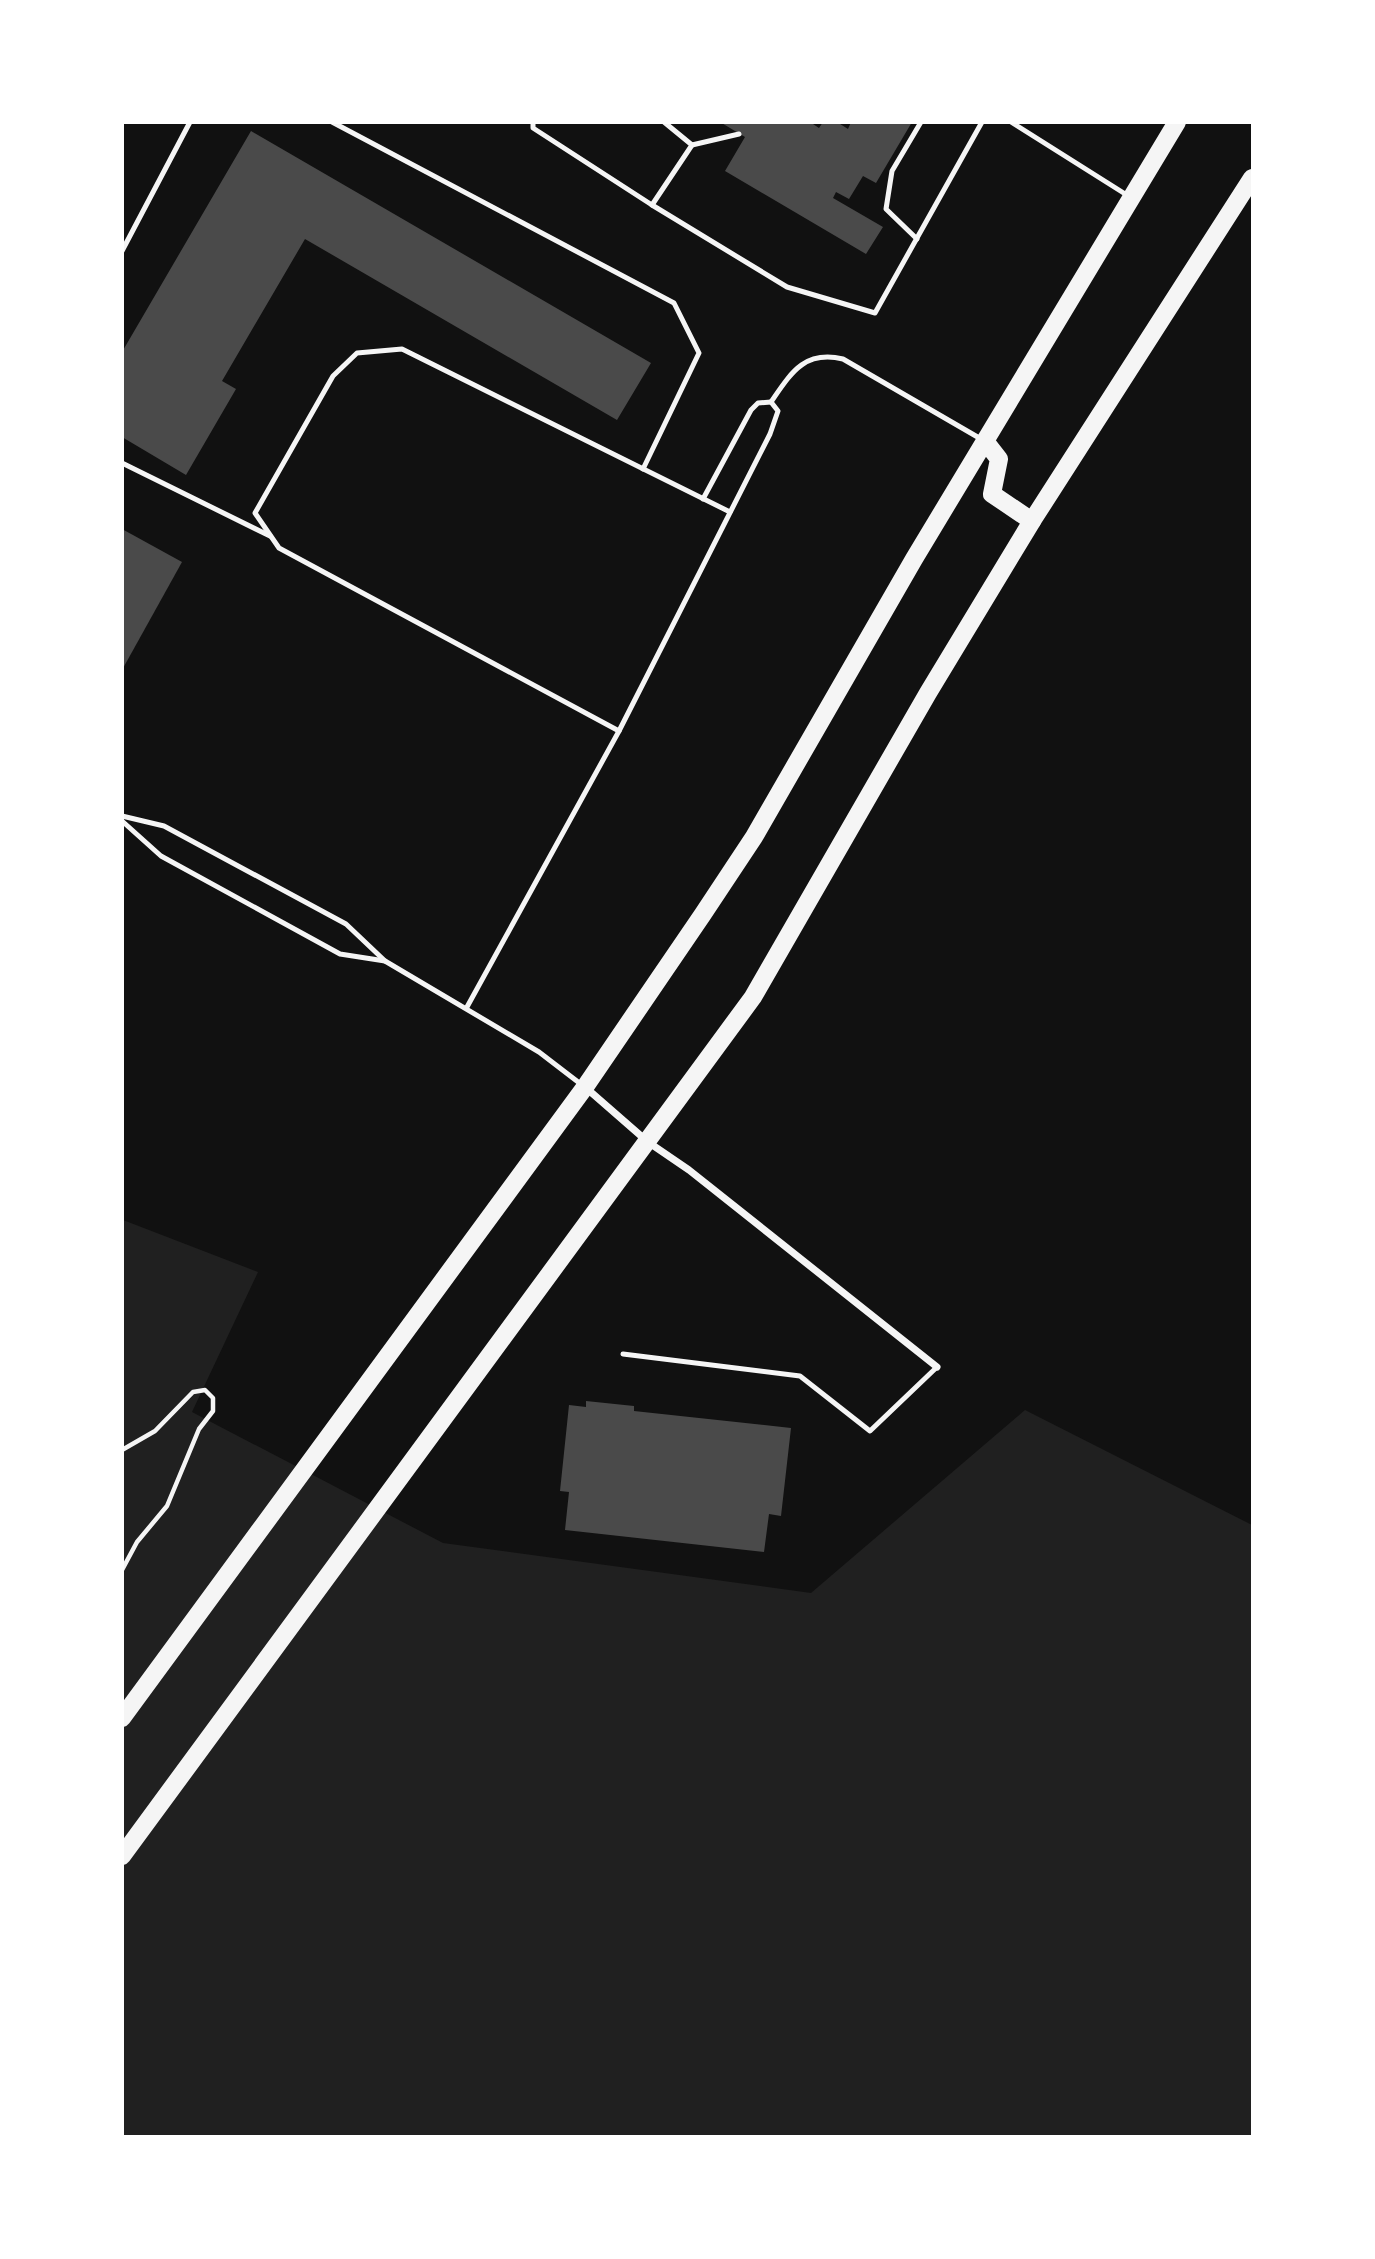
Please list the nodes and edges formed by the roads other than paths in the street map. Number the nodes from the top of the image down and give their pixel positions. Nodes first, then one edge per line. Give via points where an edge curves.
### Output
1 (190, 122) edge
2 (332, 122) edge
3 (533, 122) edge
4 (664, 122) edge
5 (921, 122) edge
6 (982, 122) edge
7 (1011, 122) edge
8 (1177, 122) edge
9 (739, 134) dead end
10 (692, 145) junction
11 (1252, 178) edge
12 (1131, 198) junction
13 (652, 205) junction
14 (917, 239) junction
15 (122, 251) edge
16 (771, 402) junction
17 (985, 441) junction
18 (122, 463) edge
19 (643, 469) junction
20 (703, 499) junction
21 (730, 512) junction
22 (1032, 521) junction
23 (271, 537) junction
24 (619, 731) junction
25 (122, 818) edge
26 (385, 961) junction
27 (467, 1007) junction
28 (585, 1087) junction
29 (648, 1142) junction
30 (622, 1354) dead end
31 (937, 1367) joint
32 (122, 1718) edge
33 (122, 1856) edge

1 - 15 lane
2 - 19 lane via 674,303 699,353
3 - 13 lane via 533,128
4 - 10 lane
5 - 14 lane via 892,172 886,209
6 - 14 lane
7 - 12 lane
8 - 12 main road
9 - 10 lane
10 - 13 lane
11 - 22 main road
12 - 17 main road
13 - 14 lane via 788,287 875,313
16 - 17 lane via 796,367 825,355 843,359
16 - 20 lane via 758,403 751,410
16 - 21 lane via 778,411 777,420
17 - 22 main road via 999,459 992,494
17 - 28 main road via 754,836
18 - 23 lane
19 - 20 lane
19 - 23 lane via 402,349 357,353 333,376 255,513
20 - 21 lane
21 - 24 lane
22 - 29 main road via 753,997
23 - 24 lane via 278,548
24 - 27 lane
25 - 26 lane via 164,826 346,924
25 - 26 lane via 161,856 340,954
26 - 27 lane
27 - 28 lane
28 - 29 street
28 - 32 main road
29 - 31 street
29 - 33 main road
30 - 31 lane via 800,1376 870,1431

